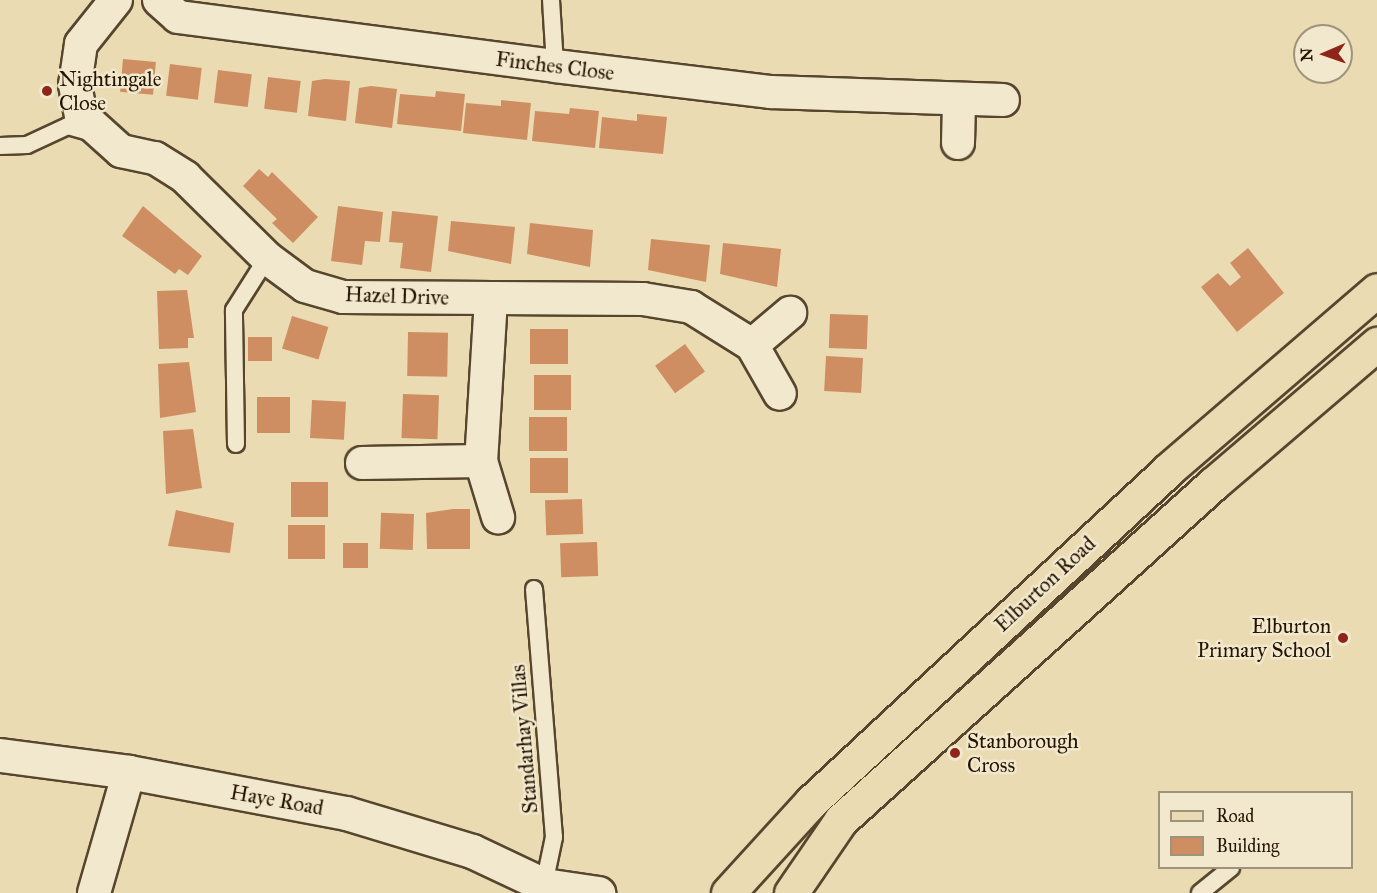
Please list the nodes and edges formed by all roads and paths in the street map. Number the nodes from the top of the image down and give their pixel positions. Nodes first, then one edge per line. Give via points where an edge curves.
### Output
1 (116, 0) edge
2 (159, 0) edge
3 (551, 0) edge
4 (555, 66) junction
5 (1004, 100) dead end
6 (959, 101) junction
7 (95, 134) junction
8 (958, 143) dead end
9 (0, 146) edge
10 (267, 258) junction
11 (1377, 290) edge
12 (491, 298) junction
13 (790, 313) dead end
14 (1377, 344) edge
15 (752, 345) junction
16 (780, 394) dead end
17 (236, 444) dead end
18 (481, 461) junction
19 (362, 463) dead end
20 (498, 517) dead end
21 (534, 589) dead end
22 (0, 755) edge
23 (129, 772) junction
24 (1230, 869) edge
25 (547, 889) edge
26 (94, 893) edge
27 (598, 893) edge
28 (728, 893) edge
29 (791, 893) edge
30 (1200, 893) edge

1 - 7 street, Hazel Drive via 81,44 75,85 81,115
2 - 4 street, Finches Close via 178,17
3 - 4 lane
4 - 6 street, Finches Close via 771,92
5 - 6 street, Finches Close
6 - 8 street
7 - 9 lane via 68,126 27,146
7 - 10 street, Hazel Drive via 121,151 155,158 185,177
10 - 12 street, Hazel Drive via 305,286 343,297
10 - 17 lane via 234,310
11 - 28 main road, Elburton Road via 1169,469 890,728 811,802
12 - 15 street, Hazel Drive via 644,299 691,307
12 - 18 street
13 - 15 street
14 - 29 main road, Elburton Road via 1213,484 841,820
15 - 16 street, Hazel Drive
18 - 19 street
18 - 20 street
21 - 25 lane, Standarhay Villas via 555,837
22 - 23 street, Haye Road
23 - 25 street, Haye Road via 346,813 472,851
23 - 26 street
24 - 30 lane
25 - 27 street, Haye Road

